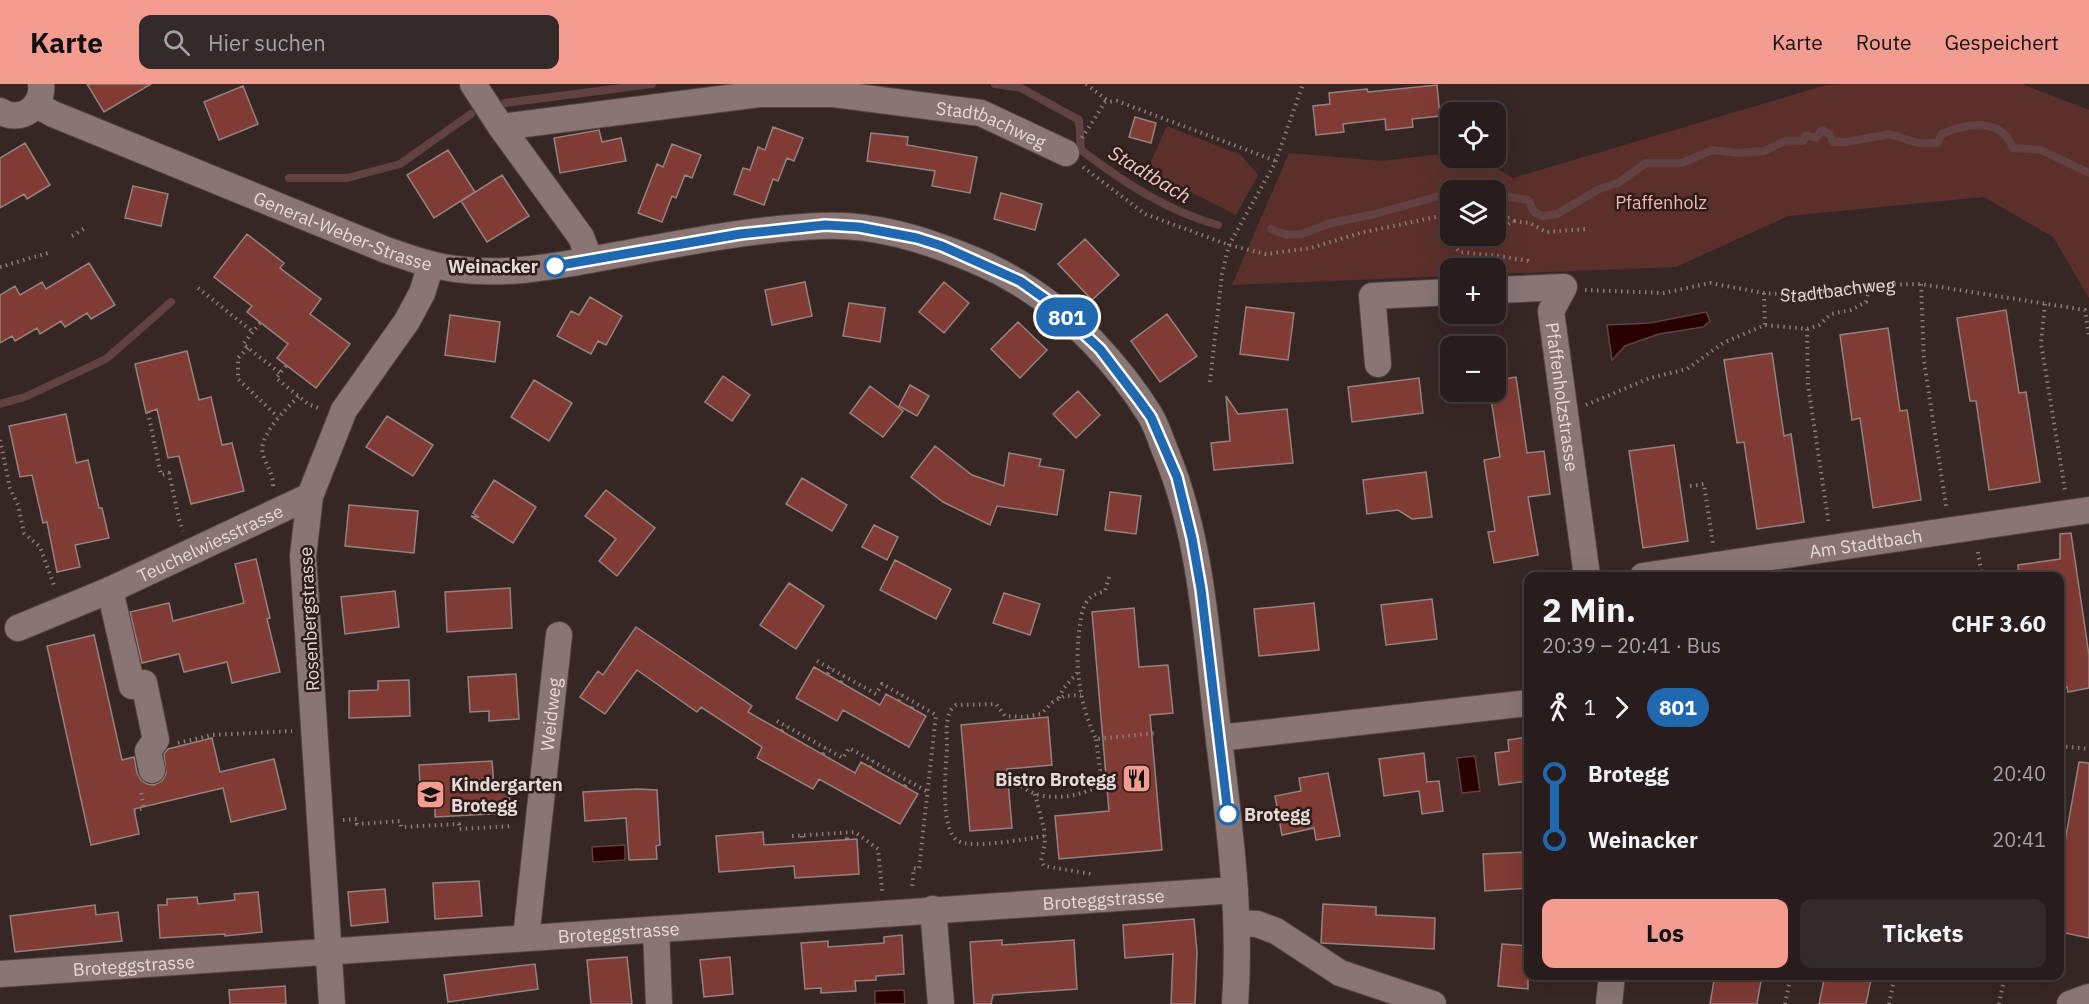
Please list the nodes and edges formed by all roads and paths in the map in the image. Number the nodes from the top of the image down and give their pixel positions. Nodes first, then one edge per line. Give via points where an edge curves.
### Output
1 (473, 84) edge
2 (1086, 84) edge
3 (1303, 84) edge
4 (38, 95) edge
5 (1109, 101) junction
6 (0, 111) edge
7 (1094, 118) dead end
8 (501, 127) junction
9 (1066, 153) joint
10 (1276, 161) junction
11 (1440, 216) edge
12 (1506, 218) edge
13 (1514, 221) junction
14 (1506, 225) edge
15 (87, 227) dead end
16 (1586, 229) dead end
17 (72, 236) dead end
18 (1229, 245) junction
19 (1457, 246) edge
20 (48, 253) dead end
21 (590, 260) junction
22 (431, 265) junction
23 (0, 267) edge
24 (1534, 267) dead end
25 (1922, 284) junction
26 (1870, 285) junction
27 (1564, 287) junction
28 (198, 288) dead end
29 (1506, 290) edge
30 (1440, 293) edge
31 (1764, 293) junction
32 (2045, 304) junction
33 (260, 322) dead end
34 (1765, 326) junction
35 (1807, 329) junction
36 (253, 332) junction
37 (2089, 337) edge
38 (248, 348) junction
39 (1378, 364) dead end
40 (286, 366) dead end
41 (280, 373) junction
42 (1210, 382) dead end
43 (299, 396) junction
44 (319, 408) dead end
45 (148, 412) dead end
46 (1567, 413) junction
47 (278, 417) junction
48 (0, 440) edge
49 (2062, 467) dead end
50 (1689, 486) dead end
51 (1943, 486) dead end
52 (309, 496) junction
53 (1826, 508) dead end
54 (2089, 510) edge
55 (276, 511) junction
56 (192, 551) junction
57 (1979, 556) dead end
58 (1716, 565) junction
59 (1587, 572) edge
60 (1670, 572) edge
61 (1981, 572) edge
62 (1109, 577) dead end
63 (55, 589) dead end
64 (110, 590) junction
65 (18, 628) dead end
66 (559, 635) dead end
67 (817, 661) dead end
68 (831, 668) junction
69 (1077, 673) junction
70 (828, 674) dead end
71 (844, 676) junction
72 (841, 682) dead end
73 (902, 695) junction
74 (1081, 695) junction
75 (1059, 699) junction
76 (899, 701) dead end
77 (915, 703) junction
78 (1524, 703) edge
79 (912, 708) dead end
80 (777, 721) dead end
81 (786, 726) junction
82 (314, 730) junction
83 (782, 732) dead end
84 (1156, 733) dead end
85 (205, 736) dead end
86 (1219, 738) junction
87 (1096, 739) junction
88 (2064, 746) edge
89 (826, 748) junction
90 (2089, 749) edge
91 (823, 754) dead end
92 (873, 761) junction
93 (870, 767) dead end
94 (152, 770) dead end
95 (1011, 780) dead end
96 (908, 781) junction
97 (905, 786) dead end
98 (928, 792) junction
99 (1035, 794) junction
100 (346, 820) dead end
101 (539, 830) junction
102 (847, 833) junction
103 (792, 836) dead end
104 (802, 836) junction
105 (1044, 836) junction
106 (847, 839) dead end
107 (802, 842) dead end
108 (1095, 874) dead end
109 (1235, 890) junction
110 (912, 895) dead end
111 (882, 897) dead end
112 (933, 909) junction
113 (1237, 923) junction
114 (656, 930) junction
115 (526, 938) junction
116 (329, 951) junction
117 (0, 974) edge
118 (1611, 980) edge
119 (1790, 980) edge
120 (1894, 980) edge
121 (2004, 980) edge
122 (2089, 997) edge
123 (332, 1004) edge
124 (659, 1004) edge
125 (941, 1004) edge
126 (1235, 1004) edge
127 (1433, 1004) edge
128 (1609, 1004) edge
129 (1785, 1004) edge
130 (1889, 1004) edge
131 (1999, 1004) edge
132 (2070, 1004) edge

1 - 8 street
2 - 5 path
3 - 10 path
4 - 6 street via 30,111 22,115
4 - 22 street, General-Weber-Strasse via 63,118
5 - 7 path
5 - 10 path
8 - 9 street, Stadtbachweg via 759,94 834,94 981,113
8 - 21 street via 581,237
9 - 18 path, Stadtbachweg via 1145,214
10 - 18 path
11 - 18 path, Stadtbachweg via 1311,248 1266,254
12 - 13 path
13 - 14 path
13 - 16 path via 1530,223 1546,232
15 - 17 path
18 - 42 path
19 - 24 path via 1459,252 1528,261
20 - 23 path
21 - 22 street, General-Weber-Strasse via 504,271
21 - 86 street, General-Weber-Strasse via 785,228 859,227 942,246 1020,281 1051,303 1100,349 1138,399 1151,417 1177,477 1199,579
22 - 52 street, Rosenbergstrasse via 407,321 344,410
25 - 26 path, Stadtbachweg
25 - 32 path, Stadtbachweg
25 - 51 path via 1924,361
26 - 31 path, Stadtbachweg via 1796,295
26 - 35 path via 1866,302 1831,314
27 - 29 street
27 - 31 path, Stadtbachweg via 1596,292 1664,293 1710,283
27 - 46 street, Pfaffenholzstrasse via 1551,311
28 - 36 path
30 - 39 street via 1372,296
31 - 34 path
32 - 37 path, Stadtbachweg via 2085,310
32 - 49 path via 2041,343
33 - 36 path
34 - 35 path
34 - 46 path via 1724,343 1687,369 1650,378
35 - 53 path via 1808,386
36 - 38 path via 243,344
38 - 41 path
38 - 47 path via 238,358 238,379
40 - 41 path
41 - 43 path via 276,378
43 - 44 path
43 - 47 path
45 - 56 path via 162,475 169,473 178,519
46 - 59 street, Pfaffenholzstrasse
47 - 55 path via 262,452 273,479 270,499
48 - 63 path via 24,533 40,547
50 - 58 path via 1704,484
52 - 55 street, Teuchelwiesstrasse
52 - 82 street, Rosenbergstrasse via 303,556
54 - 58 street, Am Stadtbach
55 - 56 street, Teuchelwiesstrasse
56 - 64 street, Teuchelwiesstrasse
57 - 61 path
58 - 60 street, Am Stadtbach
62 - 69 path via 1105,591 1085,603
64 - 65 street, Teuchelwiesstrasse
64 - 94 street via 132,686 144,683 156,740 148,751
66 - 101 street, Weidweg
67 - 68 path
68 - 70 path
68 - 71 path
69 - 74 path
69 - 75 path
71 - 72 path
71 - 73 path via 876,694 882,684
73 - 76 path
73 - 77 path
74 - 75 path
74 - 87 path
75 - 105 path via 1041,714 1024,717 1005,716 996,704 956,705 950,712 947,728 945,797 953,836 959,842 969,843
77 - 79 path
77 - 98 path via 936,715
78 - 86 street
80 - 81 path
81 - 83 path
81 - 89 path
82 - 85 path
82 - 116 street, Rosenbergstrasse
84 - 87 path
86 - 109 street, General-Weber-Strasse
87 - 99 path via 1100,770 1097,787 1081,795
88 - 90 path
89 - 91 path
89 - 92 path via 843,758 849,748
92 - 93 path
92 - 96 path
95 - 99 path
96 - 97 path
96 - 98 path
98 - 110 path
99 - 105 path
100 - 101 path via 357,819 357,824 400,821 401,827 459,824 459,829 513,825 514,831
101 - 115 street, Weidweg
102 - 104 path
102 - 106 path
102 - 111 path via 855,832 879,849
103 - 104 path
104 - 107 path
105 - 108 path via 1044,866
109 - 112 street, Broteggstrasse
109 - 113 street, General-Weber-Strasse
112 - 114 street, Broteggstrasse
112 - 125 street
113 - 126 street, General-Weber-Strasse
113 - 127 street via 1257,924 1276,931 1340,973
114 - 115 street, Broteggstrasse
114 - 124 street
115 - 116 street, Broteggstrasse
116 - 117 street, Broteggstrasse
116 - 123 street, Rosenbergstrasse
118 - 128 street
119 - 129 path
120 - 130 path
121 - 131 path
122 - 132 street

